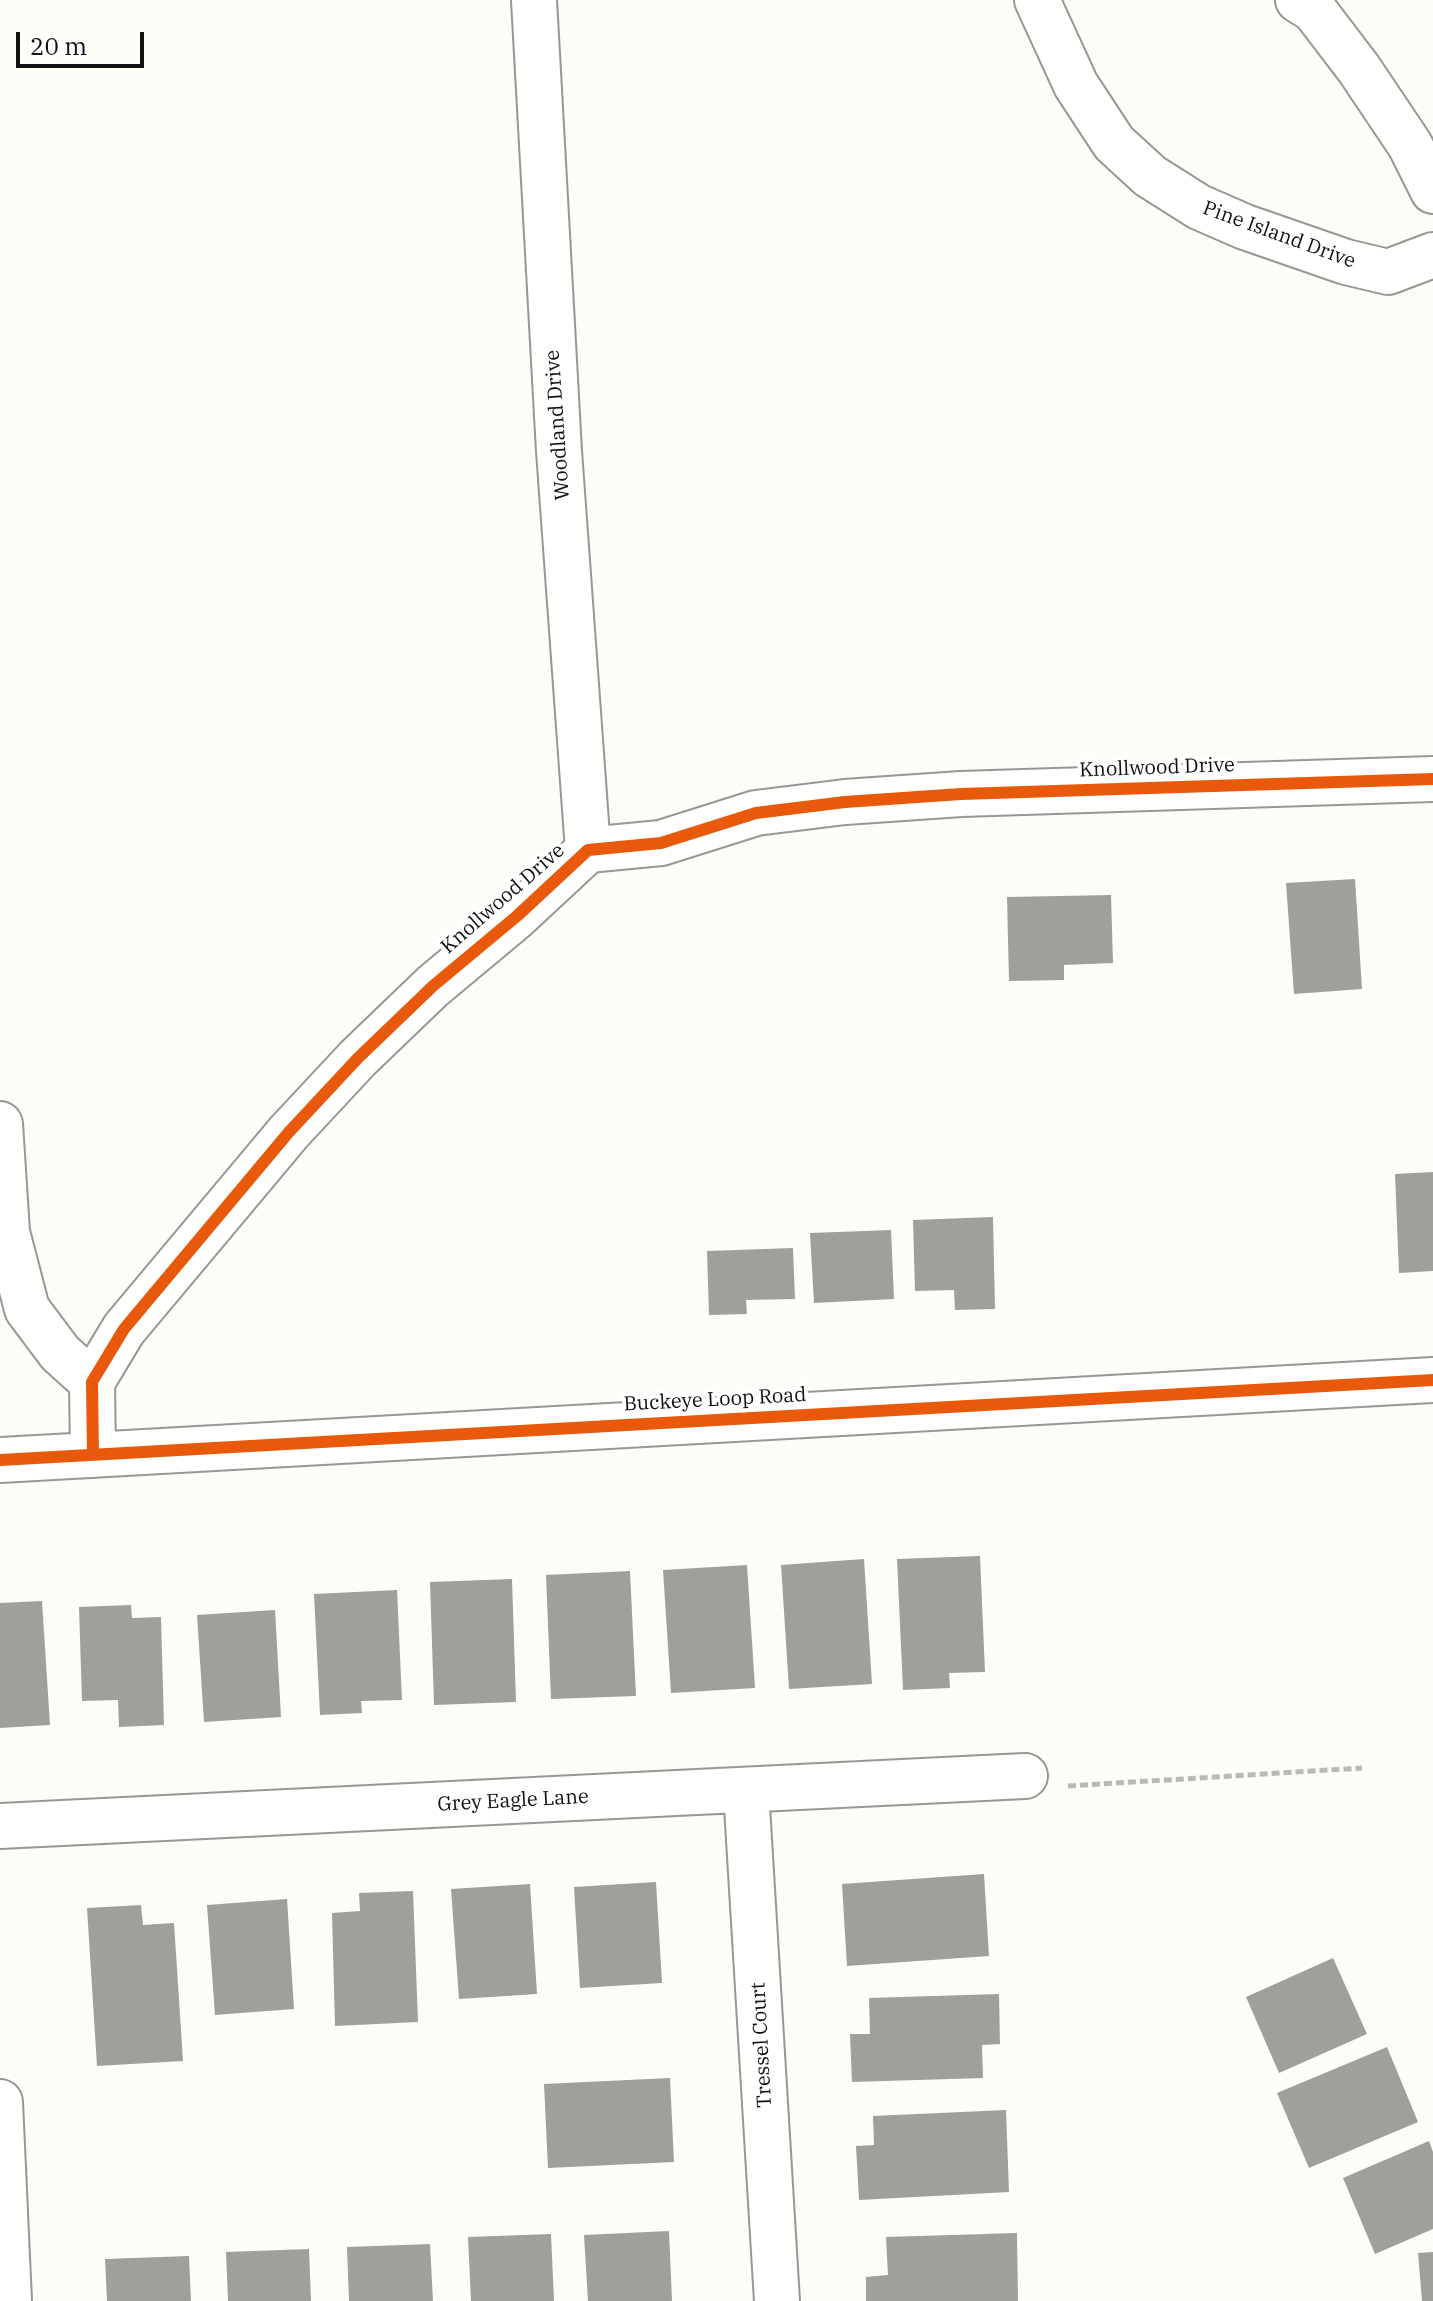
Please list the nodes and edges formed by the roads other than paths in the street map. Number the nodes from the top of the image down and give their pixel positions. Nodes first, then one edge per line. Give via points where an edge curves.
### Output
1 (534, 0) edge
2 (1037, 0) edge
3 (1298, 0) edge
4 (1433, 191) edge
5 (1433, 255) edge
6 (1433, 779) edge
7 (588, 850) junction
8 (0, 1124) edge
9 (1433, 1380) edge
10 (92, 1382) junction
11 (93, 1455) junction
12 (0, 1460) edge
13 (1041, 1783) road end
14 (746, 1790) junction
15 (0, 1826) edge
16 (0, 2102) edge
17 (9, 2301) edge
18 (777, 2301) edge

1 - 7 street, Woodland Drive
2 - 5 street, Pine Island Drive via 1076,85 1114,143 1150,176 1199,207 1346,262 1388,272
3 - 4 street via 1314,10 1359,69 1410,145
6 - 7 street, Knollwood Drive via 845,802 756,813 661,843
7 - 10 street, Knollwood Drive via 433,986 289,1132 124,1329
8 - 10 street via 7,1232 27,1309 60,1353
9 - 11 street, Buckeye Loop Road
10 - 11 street
11 - 12 street, Buckeye Loop Road
13 - 14 street, Grey Eagle Lane
14 - 15 street, Grey Eagle Lane
14 - 18 street, Tressel Court
16 - 17 street

